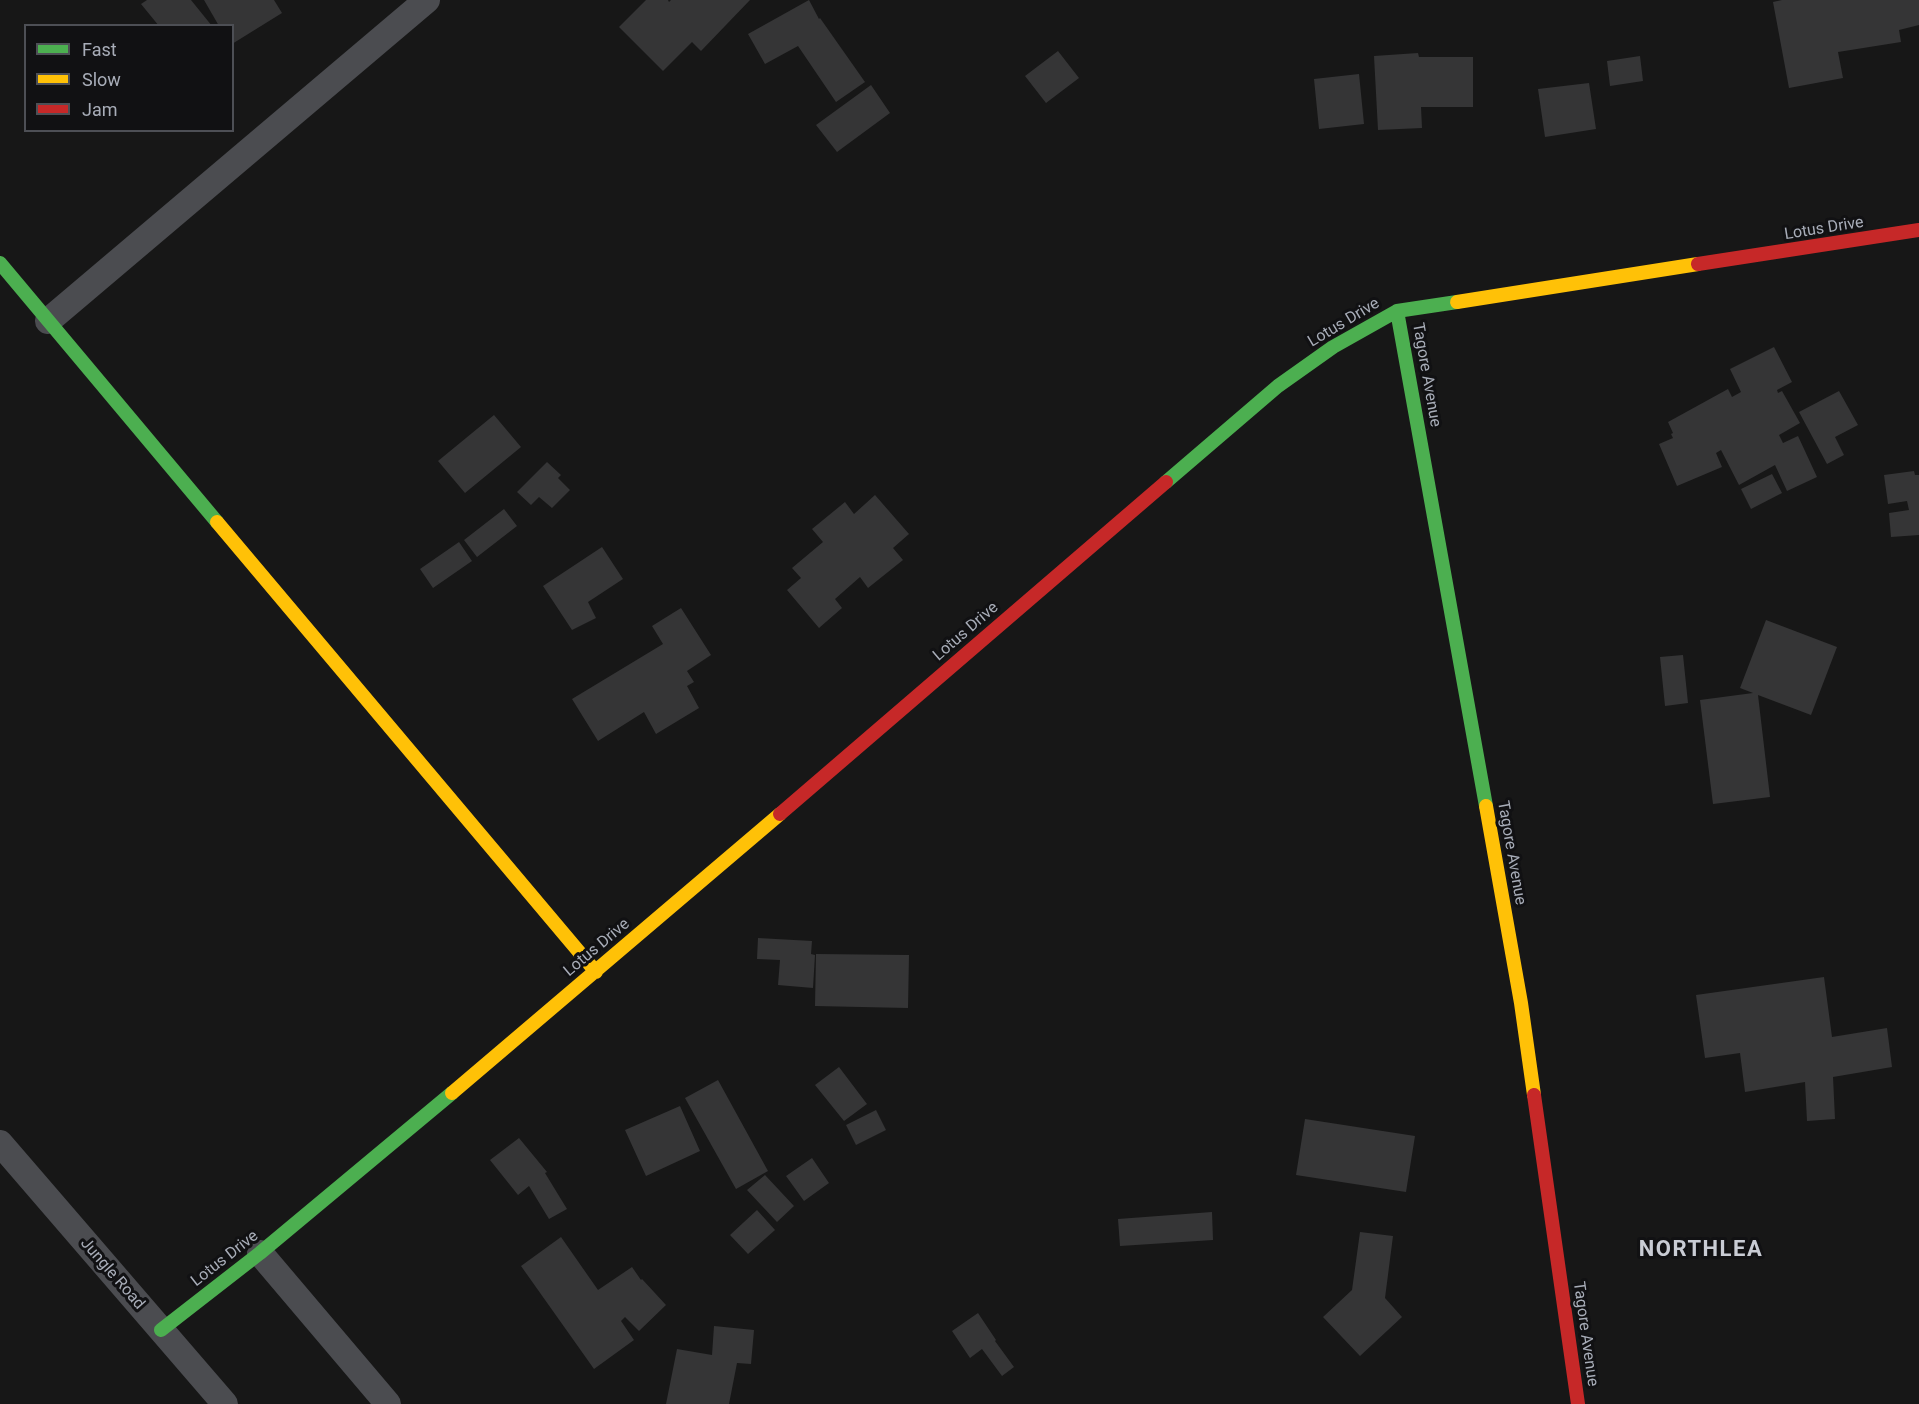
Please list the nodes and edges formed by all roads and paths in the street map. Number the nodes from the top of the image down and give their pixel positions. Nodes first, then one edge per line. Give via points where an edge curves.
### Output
1 (427, 0) edge
2 (1919, 230) edge
3 (0, 263) edge
4 (1398, 311) junction
5 (48, 321) junction
6 (596, 972) junction
7 (0, 1143) edge
8 (260, 1253) junction
9 (161, 1330) junction
10 (225, 1404) edge
11 (388, 1404) edge
12 (1578, 1404) edge

1 - 5 street
2 - 4 street, Lotus Drive
3 - 5 street
4 - 6 street, Lotus Drive via 1333,347 1278,386
4 - 12 street, Tagore Avenue via 1521,1003
5 - 6 street
6 - 8 street, Lotus Drive
7 - 9 street, Jungle Road
8 - 9 street, Lotus Drive
8 - 11 street
9 - 10 street, Jungle Road

